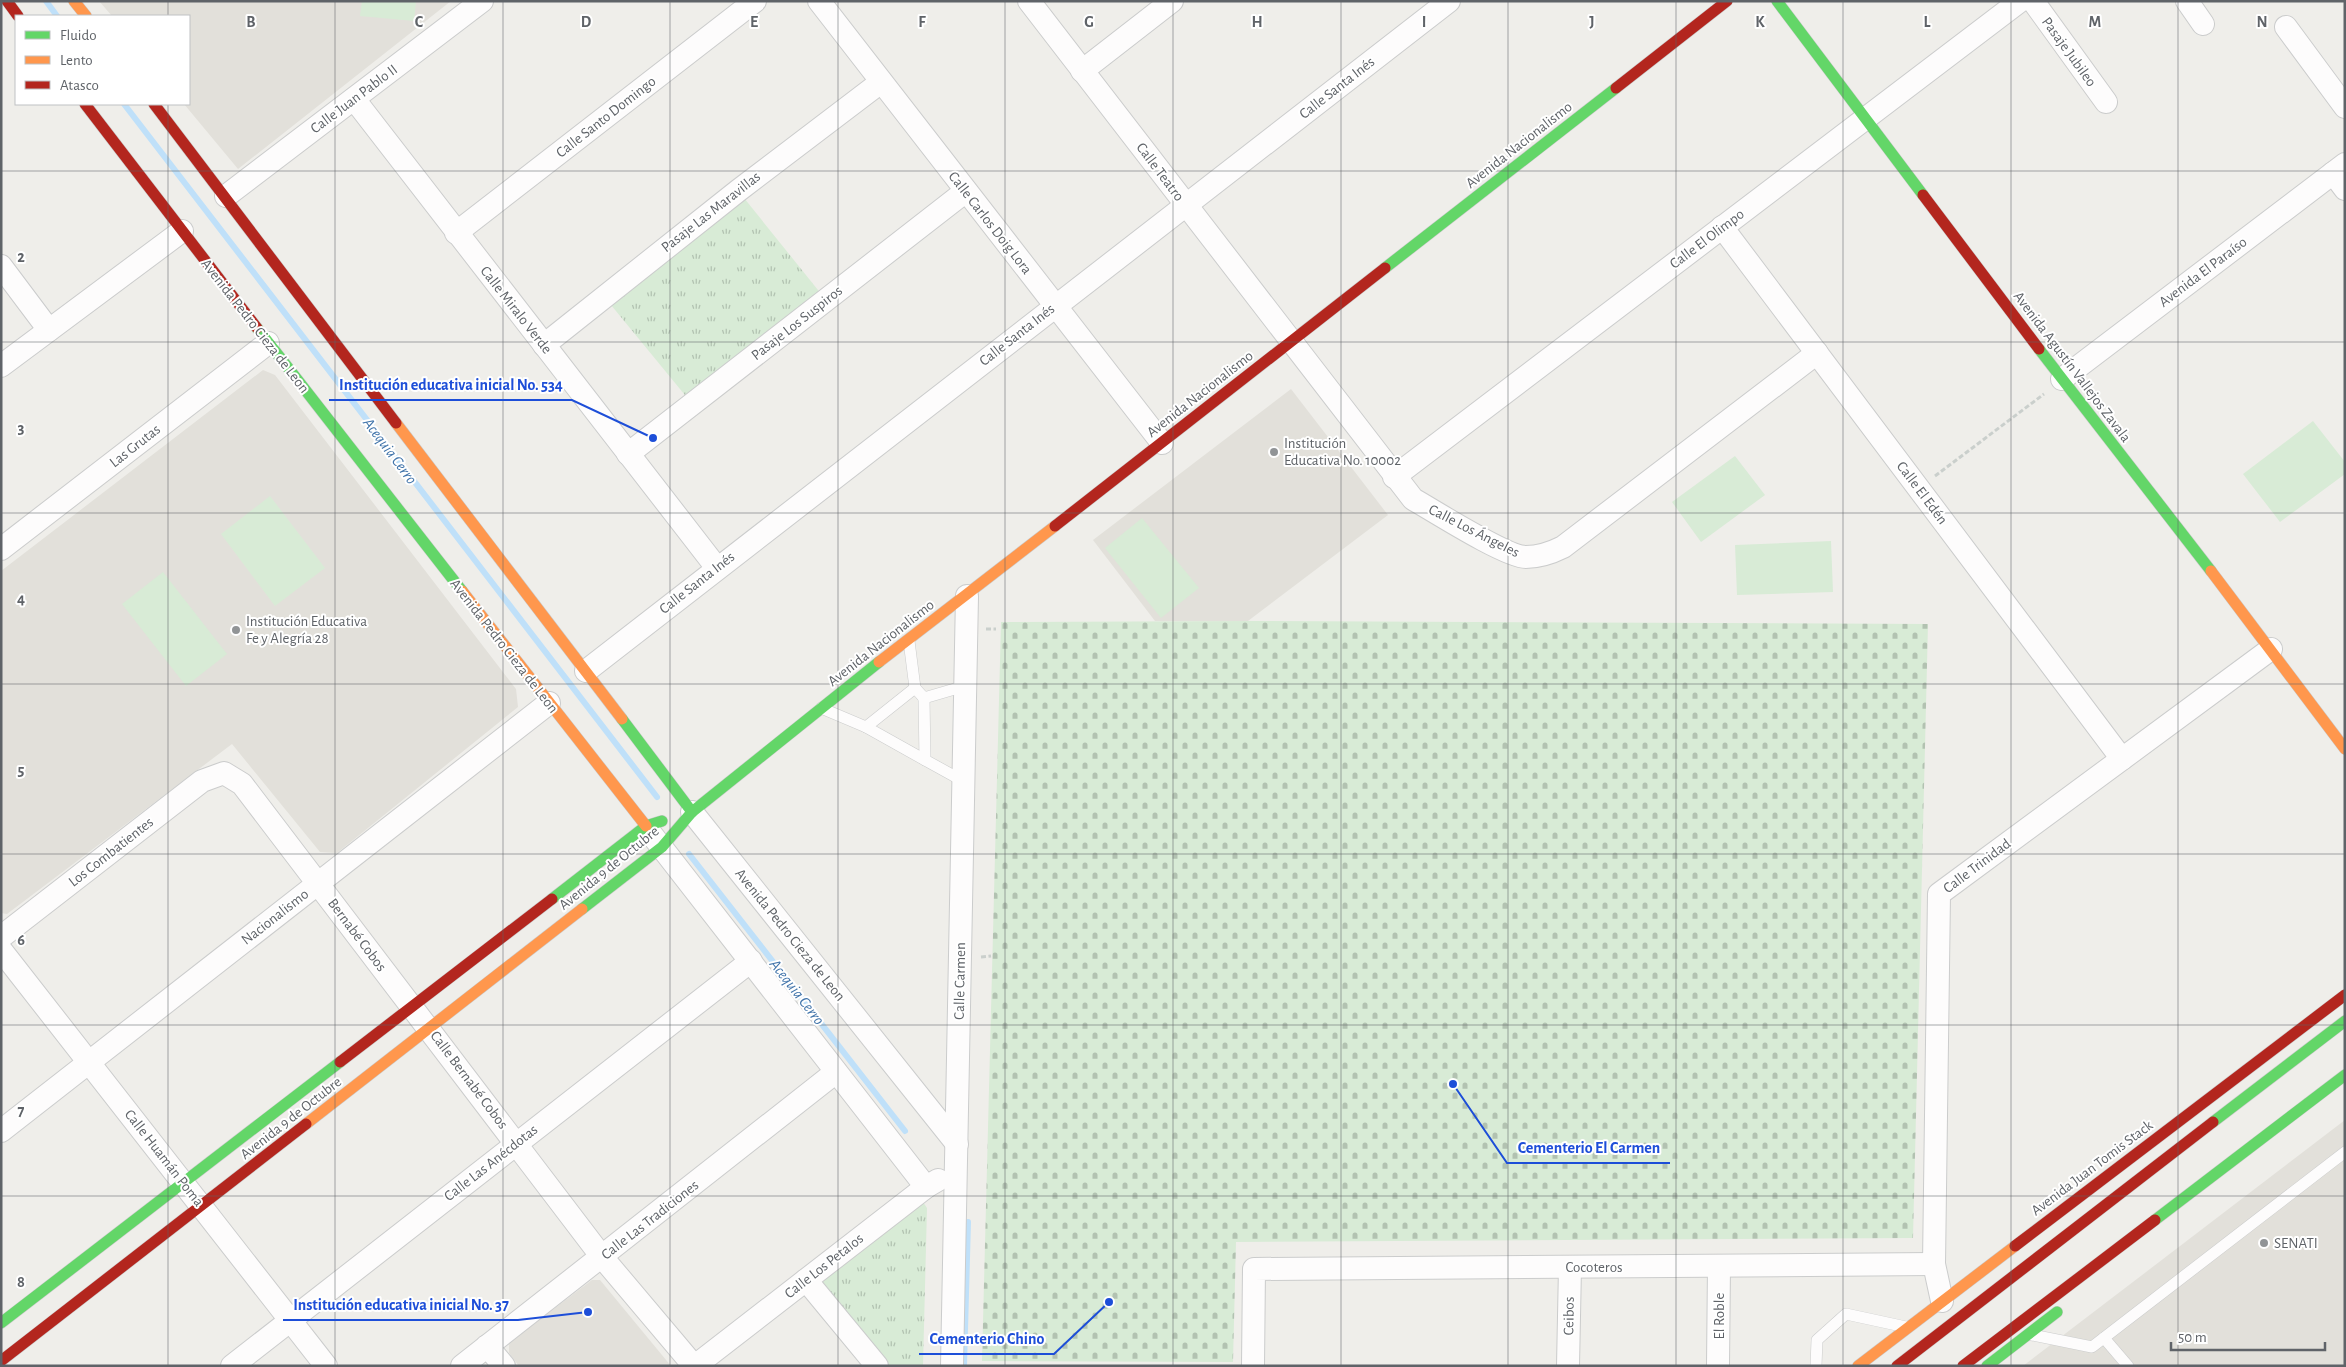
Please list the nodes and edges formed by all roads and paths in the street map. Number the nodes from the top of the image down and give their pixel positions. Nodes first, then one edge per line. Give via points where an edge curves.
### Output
1 (7, 1) edge
2 (74, 1) edge
3 (482, 1) edge
4 (755, 1) edge
5 (819, 1) edge
6 (1029, 1) edge
7 (1172, 1) edge
8 (1449, 1) edge
9 (1727, 1) edge
10 (1778, 1) edge
11 (2020, 1) edge
12 (2033, 1) edge
13 (2187, 1) edge
14 (17, 15) edge
15 (85, 15) edge
16 (2203, 24) dead end
17 (2286, 27) dead end
18 (1082, 71) junction
19 (881, 82) junction
20 (354, 99) junction
21 (2106, 102) dead end
22 (86, 105) edge
23 (155, 105) edge
24 (2345, 107) edge
25 (1865, 119) junction
26 (2341, 175) edge
27 (966, 191) junction
28 (226, 196) junction
29 (1186, 205) junction
30 (1722, 227) junction
31 (182, 230) junction
32 (456, 233) junction
33 (1, 266) edge
34 (1055, 307) junction
35 (49, 330) junction
36 (1291, 342) junction
37 (268, 343) junction
38 (544, 345) junction
39 (1817, 353) junction
40 (1, 366) edge
41 (2062, 379) junction
42 (1162, 443) junction
43 (628, 454) junction
44 (1394, 477) junction
45 (1919, 488) junction
46 (5, 538) edge
47 (716, 568) junction
48 (966, 596) junction
49 (909, 640) junction
50 (2271, 649) junction
51 (586, 671) junction
52 (965, 686) junction
53 (915, 688) junction
54 (924, 698) junction
55 (549, 703) junction
56 (821, 708) junction
57 (866, 727) junction
58 (2345, 749) edge
59 (2122, 759) junction
60 (925, 760) junction
61 (224, 773) joint
62 (963, 781) junction
63 (692, 812) junction
64 (646, 826) junction
65 (662, 846) junction
66 (318, 883) junction
67 (1, 938) edge
68 (1, 950) edge
69 (751, 961) junction
70 (2345, 994) edge
71 (411, 1007) junction
72 (2345, 1021) edge
73 (430, 1029) junction
74 (89, 1062) junction
75 (836, 1072) junction
76 (2345, 1075) edge
77 (2345, 1089) edge
78 (1, 1131) edge
79 (516, 1143) junction
80 (957, 1144) junction
81 (2345, 1152) edge
82 (956, 1171) junction
83 (2229, 1179) dead end
84 (184, 1182) junction
85 (926, 1187) junction
86 (201, 1206) junction
87 (602, 1257) junction
88 (1934, 1264) junction
89 (1719, 1266) junction
90 (1570, 1267) junction
91 (806, 1280) junction
92 (1942, 1301) junction
93 (2067, 1304) dead end
94 (291, 1320) junction
95 (1, 1323) edge
96 (1908, 1328) junction
97 (2028, 1334) junction
98 (2104, 1338) junction
99 (488, 1346) junction
100 (1, 1361) edge
101 (232, 1366) edge
102 (326, 1366) edge
103 (462, 1366) edge
104 (504, 1366) edge
105 (694, 1366) edge
106 (877, 1366) edge
107 (952, 1366) edge
108 (1252, 1366) edge
109 (1568, 1366) edge
110 (1718, 1366) edge
111 (1816, 1366) edge
112 (1858, 1366) edge
113 (1897, 1366) edge
114 (1963, 1366) edge
115 (1987, 1366) edge
116 (2128, 1366) edge

1 - 14 street
2 - 15 street
3 - 20 street, Calle Juan Pablo II
4 - 32 street, Calle Santo Domingo
5 - 19 street, Calle Carlos Doig Lora
6 - 18 street, Calle Teatro
7 - 18 street
8 - 29 street, Calle Santa Inés
9 - 36 street, Avenida Nacionalismo
10 - 25 street, Avenida Agustín Vallejos Zavala
11 - 25 street, Calle El Olimpo
12 - 21 street, Pasaje Jubileo
13 - 16 street
17 - 24 street
18 - 29 street, Calle Teatro
19 - 27 street, Calle Carlos Doig Lora
19 - 38 street, Pasaje Las Maravillas
20 - 28 street, Calle Juan Pablo II
20 - 32 street, Calle Miralo Verde
22 - 31 street, Avenida Pedro Cieza de Leon
23 - 28 street, Avenida Pedro Cieza de Leon
25 - 30 street, Calle El Olimpo
25 - 41 street, Avenida Agustín Vallejos Zavala
26 - 41 street, Avenida El Paraíso
27 - 34 street, Calle Carlos Doig Lora
27 - 43 street, Pasaje Los Suspiros
28 - 51 street, Avenida Pedro Cieza de Leon
29 - 34 street, Calle Santa Inés
29 - 36 street, Calle Teatro
30 - 39 street, Calle El Edén
30 - 44 street, Calle El Olimpo
31 - 35 street
31 - 37 street, Avenida Pedro Cieza de Leon
32 - 38 street, Calle Miralo Verde
33 - 35 street
34 - 42 street, Calle Carlos Doig Lora
34 - 47 street, Calle Santa Inés
35 - 40 street
36 - 42 street, Avenida Nacionalismo
36 - 44 street, Calle Los Ángeles
37 - 46 street, Las Grutas
37 - 55 street, Avenida Pedro Cieza de Leon
38 - 43 street, Calle Miralo Verde
39 - 44 street, Calle Los Ángeles via 1563,548 1546,555 1524,557 1501,548 1413,499
39 - 45 street, Calle El Edén
41 - 45 path
41 - 50 street, Avenida Agustín Vallejos Zavala
42 - 48 street, Avenida Nacionalismo
43 - 47 street, Calle Miralo Verde
45 - 59 street, Calle El Edén
47 - 51 street, Calle Santa Inés
48 - 49 street, Avenida Nacionalismo
48 - 52 street, Calle Carmen
49 - 53 lane
49 - 56 street, Avenida Nacionalismo
50 - 58 street, Avenida Agustín Vallejos Zavala
50 - 59 street, Calle Trinidad
51 - 63 street, Avenida Pedro Cieza de Leon
52 - 54 lane
52 - 62 street, Calle Carmen
53 - 54 lane
53 - 57 lane
54 - 60 lane
55 - 64 street, Avenida Pedro Cieza de Leon
55 - 66 street, Nacionalismo
56 - 57 lane
56 - 63 street, Avenida Nacionalismo
57 - 60 lane
59 - 88 street, Calle Trinidad via 1939,894
60 - 62 lane
61 - 66 street, Bernabé Cobos via 242,784
61 - 67 street, Los Combatientes via 202,781
62 - 80 street, Calle Carmen
63 - 64 street, Avenida 9 de Octubre
63 - 65 street, Avenida 9 de Octubre
63 - 80 street, Avenida Pedro Cieza de Leon
64 - 65 street, Avenida Pedro Cieza de Leon
64 - 71 street, Avenida 9 de Octubre
65 - 69 street, Avenida Pedro Cieza de Leon
65 - 73 street, Avenida 9 de Octubre
66 - 71 street, Bernabé Cobos
66 - 74 street, Nacionalismo
68 - 74 street, Calle Huamán Poma
69 - 75 street, Avenida Pedro Cieza de Leon
69 - 79 street, Calle Las Anécdotas
70 - 92 street, Avenida Juan Tomis Stack
71 - 73 street, Calle Bernabé Cobos
71 - 84 street, Avenida 9 de Octubre
72 - 113 street
73 - 79 street, Calle Bernabé Cobos
73 - 86 street, Avenida 9 de Octubre
74 - 78 street, Nacionalismo
74 - 84 street, Calle Huamán Poma
75 - 85 street, Avenida Pedro Cieza de Leon
75 - 87 street, Calle Las Tradiciones
76 - 114 street
77 - 83 street
79 - 87 street, Calle Bernabé Cobos
79 - 94 street, Calle Las Anécdotas
80 - 82 street, Calle Carmen
81 - 98 lane
82 - 85 street, Calle Los Petalos
82 - 107 street, Calle Carmen
84 - 86 street, Calle Huamán Poma
84 - 95 street, Avenida 9 de Octubre
85 - 91 street, Calle Los Petalos
86 - 94 street, Calle Huamán Poma
86 - 100 street, Avenida 9 de Octubre
87 - 99 street, Calle Las Tradiciones
87 - 105 street, Calle Bernabé Cobos
88 - 89 street, Cocoteros
88 - 92 street, Calle Trinidad
89 - 90 street, Cocoteros
89 - 110 street, El Roble
90 - 108 street, Cocoteros via 1254,1269
90 - 109 street, Ceibos
91 - 105 street, Calle Los Petalos
91 - 106 street
92 - 96 street, Avenida Juan Tomis Stack
93 - 97 street
94 - 101 street, Calle Las Anécdotas
94 - 102 street, Calle Huamán Poma
96 - 111 lane via 1846,1314 1817,1340
96 - 112 street, Avenida Juan Tomis Stack
97 - 98 lane via 2092,1347
97 - 115 street
98 - 116 lane
99 - 103 street, Calle Las Tradiciones
99 - 104 street

